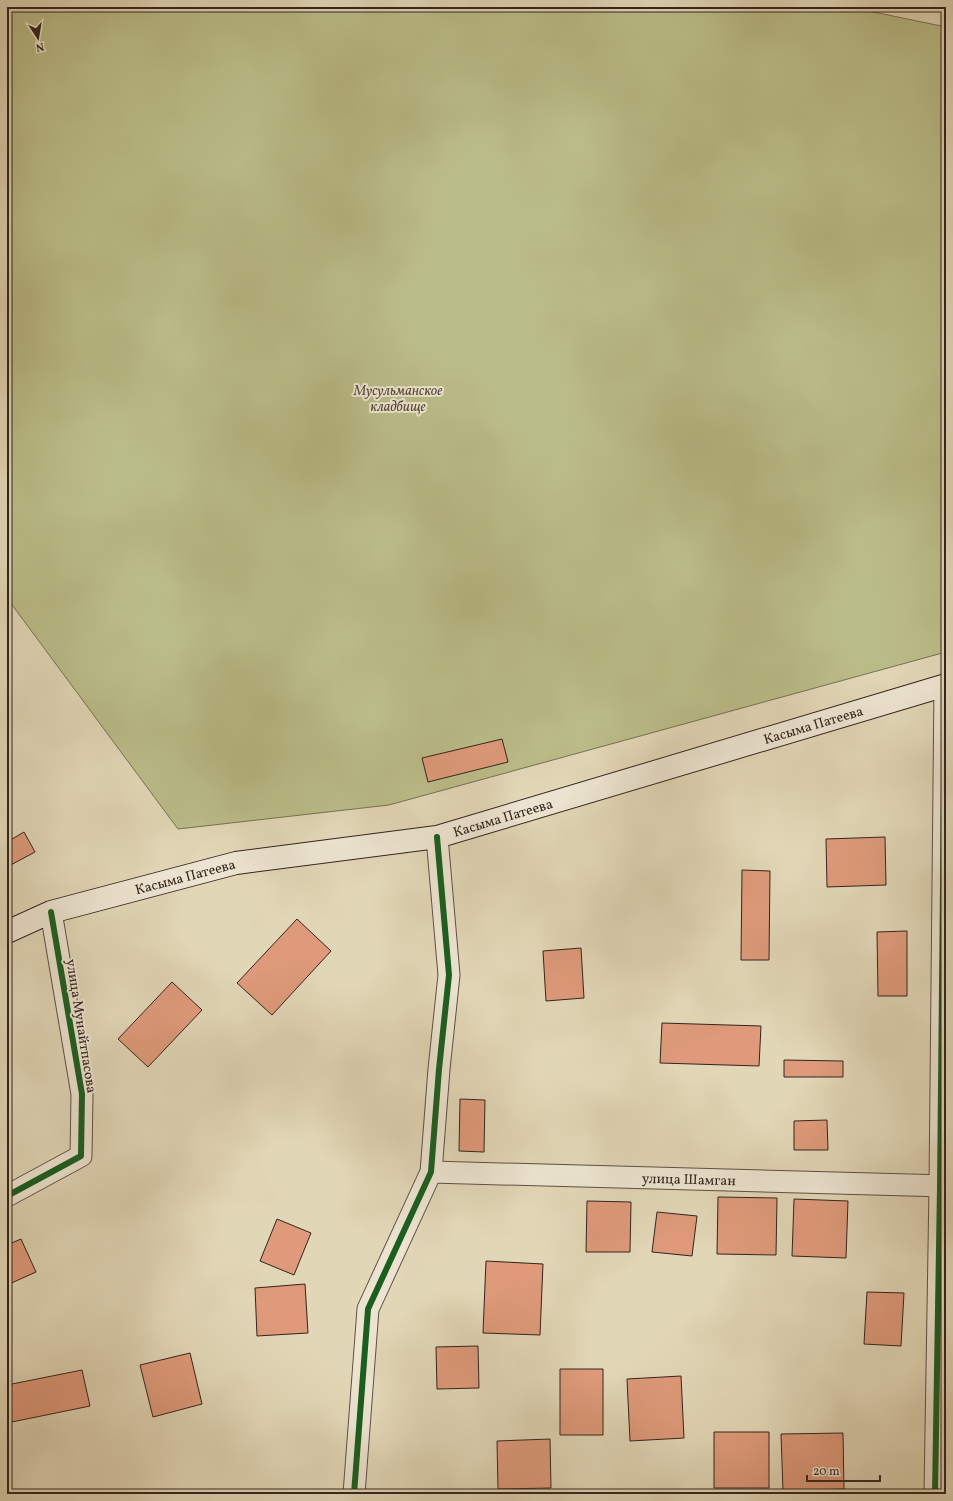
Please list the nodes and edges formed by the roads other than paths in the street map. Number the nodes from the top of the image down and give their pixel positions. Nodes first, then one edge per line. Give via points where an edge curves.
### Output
1 (945, 685) edge
2 (437, 837) junction
3 (51, 912) junction
4 (7, 932) edge
5 (431, 1172) junction
6 (943, 1186) edge
7 (7, 1196) edge
8 (354, 1494) edge
9 (935, 1494) edge

1 - 2 main road, Касыма Патеева
1 - 6 street
2 - 3 main road, Касыма Патеева via 236,863
2 - 5 street via 449,975
3 - 4 main road, Касыма Патеева
3 - 7 street, улица Мунайтпасова via 82,1094 81,1156
5 - 6 street, улица Шамган
5 - 8 street via 368,1309
6 - 9 street

